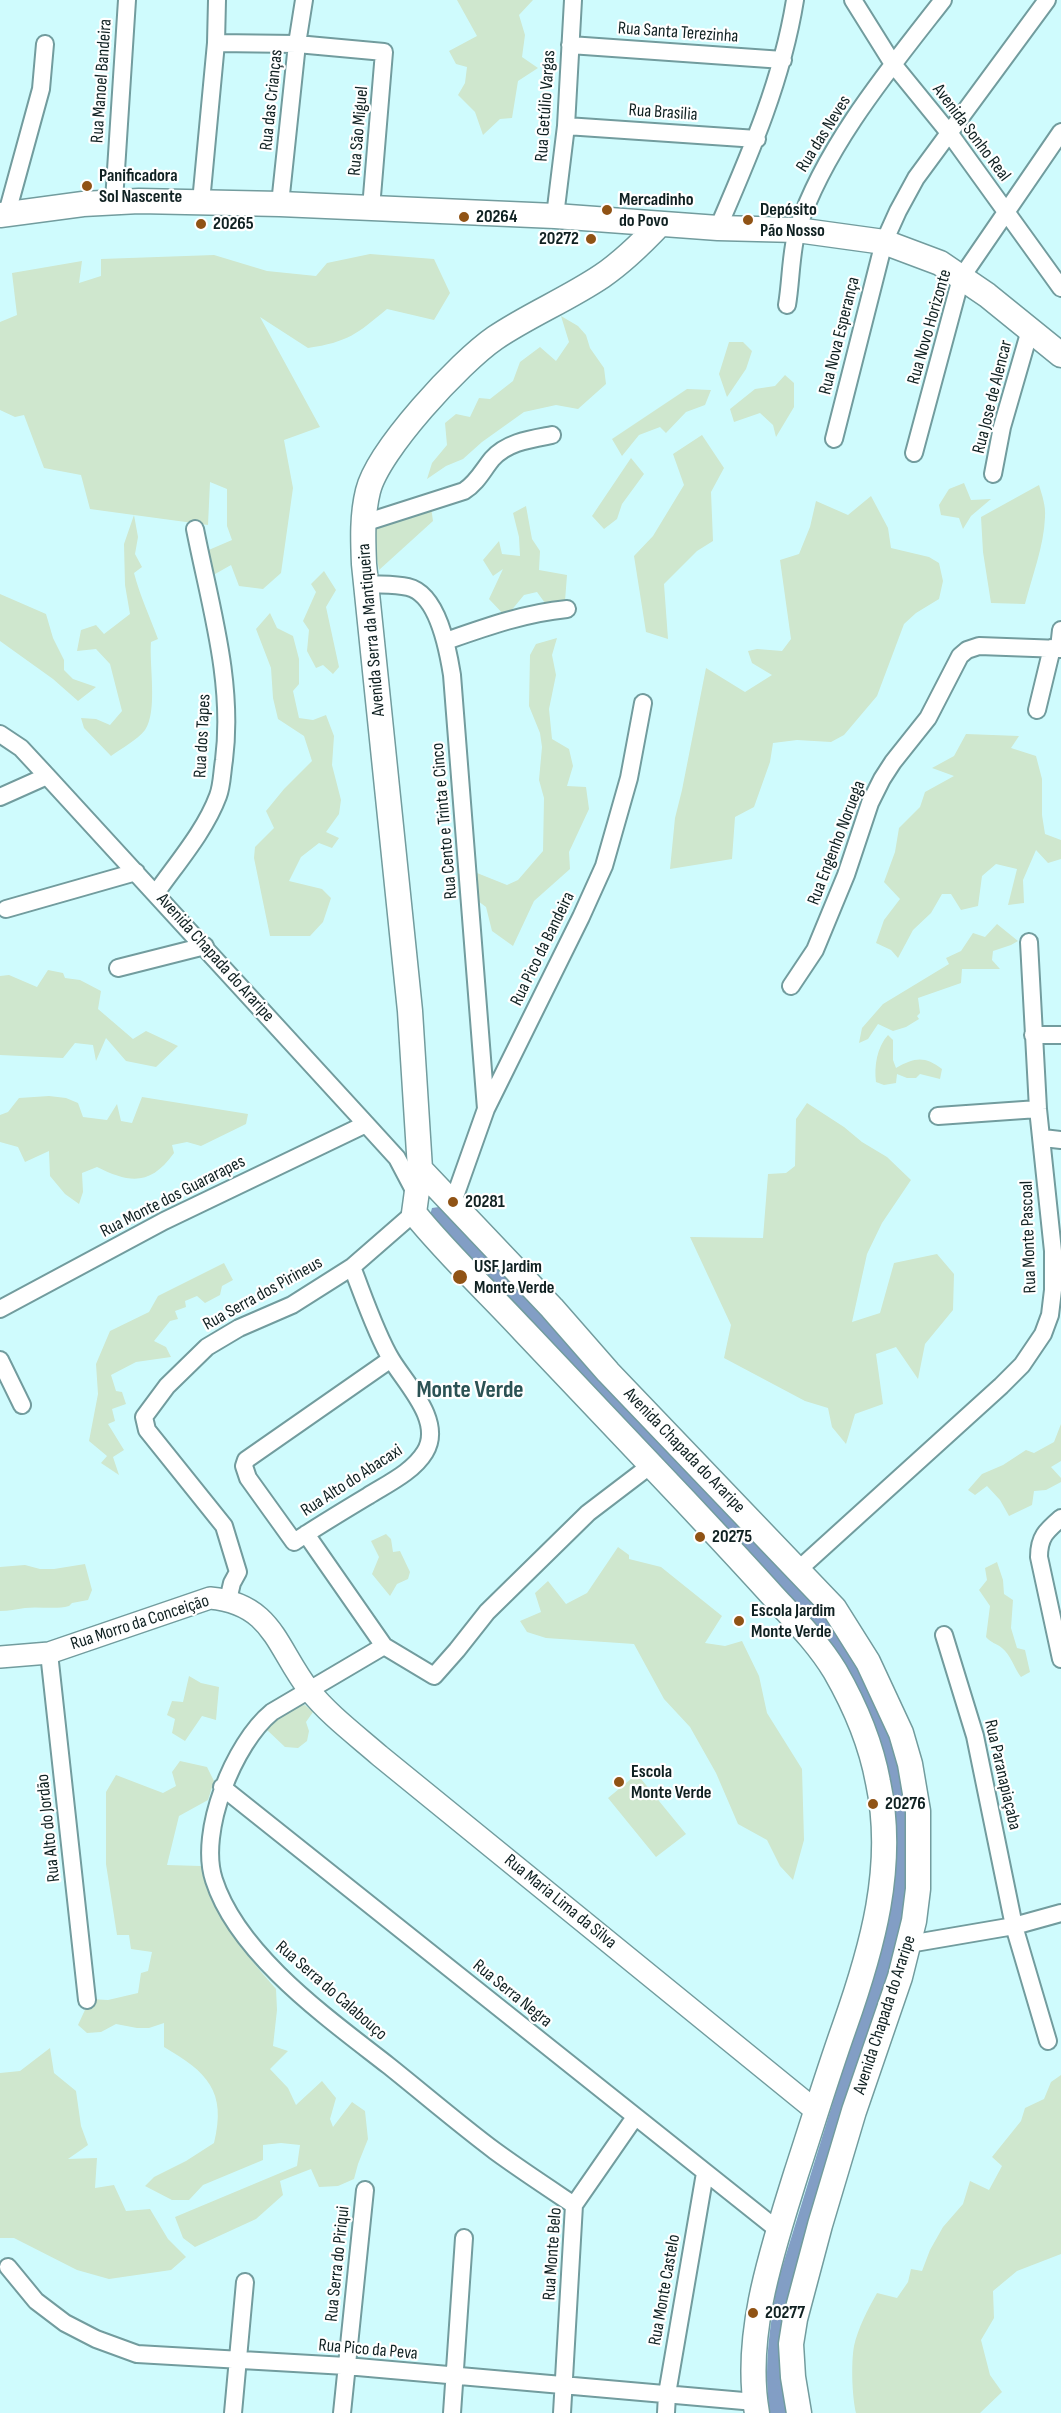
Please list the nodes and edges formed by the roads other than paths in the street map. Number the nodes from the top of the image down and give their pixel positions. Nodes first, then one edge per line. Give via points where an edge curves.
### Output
1 (127, 0) edge
2 (217, 0) edge
3 (304, 0) edge
4 (573, 0) edge
5 (795, 0) edge
6 (853, 0) edge
7 (943, 0) edge
8 (1047, 0) edge
9 (216, 43) junction
10 (45, 44) dead end
11 (297, 44) junction
12 (570, 45) junction
13 (783, 60) junction
14 (893, 64) junction
15 (566, 126) junction
16 (1061, 132) edge
17 (950, 134) junction
18 (757, 139) junction
19 (114, 201) junction
20 (201, 202) junction
21 (280, 204) junction
22 (371, 208) junction
23 (1007, 212) junction
24 (4, 214) edge
25 (555, 216) junction
26 (660, 224) junction
27 (718, 228) junction
28 (797, 230) junction
29 (884, 242) junction
30 (961, 278) junction
31 (1059, 280) edge
32 (787, 305) dead end
33 (1030, 330) junction
34 (1061, 356) edge
35 (552, 435) dead end
36 (834, 439) dead end
37 (914, 453) dead end
38 (993, 474) dead end
39 (364, 523) junction
40 (195, 529) dead end
41 (366, 584) junction
42 (567, 609) dead end
43 (1061, 630) edge
44 (446, 641) junction
45 (1057, 648) edge
46 (643, 703) dead end
47 (1037, 710) dead end
48 (0, 734) edge
49 (47, 776) junction
50 (0, 797) edge
51 (136, 872) junction
52 (156, 893) junction
53 (6, 909) dead end
54 (1029, 942) dead end
55 (205, 946) junction
56 (118, 968) dead end
57 (791, 986) dead end
58 (1033, 1035) junction
59 (1061, 1035) edge
60 (486, 1109) junction
61 (1038, 1109) junction
62 (938, 1116) dead end
63 (366, 1124) junction
64 (1043, 1138) junction
65 (1061, 1140) edge
66 (420, 1169) junction
67 (453, 1202) junction
68 (415, 1204) junction
69 (1057, 1251) edge
70 (352, 1267) junction
71 (0, 1309) edge
72 (391, 1359) junction
73 (0, 1360) edge
74 (22, 1405) dead end
75 (651, 1465) junction
76 (1061, 1518) edge
77 (303, 1536) junction
78 (798, 1570) junction
79 (228, 1600) junction
80 (944, 1635) dead end
81 (384, 1646) junction
82 (49, 1653) junction
83 (0, 1656) edge
84 (1061, 1659) edge
85 (309, 1690) junction
86 (222, 1787) junction
87 (1061, 1913) edge
88 (1014, 1926) junction
89 (909, 1944) junction
90 (87, 2000) dead end
91 (1048, 2041) dead end
92 (815, 2110) junction
93 (635, 2117) junction
94 (705, 2173) junction
95 (365, 2190) dead end
96 (573, 2205) junction
97 (778, 2230) junction
98 (464, 2238) dead end
99 (8, 2267) dead end
100 (245, 2282) dead end
101 (240, 2361) junction
102 (346, 2366) junction
103 (454, 2377) junction
104 (564, 2385) junction
105 (667, 2394) junction
106 (756, 2407) edge
107 (234, 2413) edge
108 (342, 2413) edge
109 (452, 2413) edge
110 (562, 2413) edge
111 (666, 2413) edge
112 (800, 2413) edge

1 - 19 street, Rua Manoel Bandeira
2 - 9 street
3 - 11 street, Rua das Crianças
4 - 12 street, Rua Getúlio Vargas
5 - 13 street
6 - 14 street, Avenida Sonho Real
7 - 14 street, Rua das Neves
8 - 17 street, Rua Nova Esperança
9 - 11 street
9 - 20 street
10 - 24 street via 41,89
11 - 21 street, Rua das Crianças
11 - 22 street, Rua São Miguel via 384,52
12 - 13 street, Rua Santa Terezinha
12 - 15 street, Rua Getúlio Vargas
13 - 18 street
14 - 17 street, Avenida Sonho Real
14 - 28 street, Rua das Neves via 834,151
15 - 18 street, Rua Brasilia
15 - 25 street, Rua Getúlio Vargas
16 - 23 street, Rua Novo Horizonte
17 - 23 street, Avenida Sonho Real
17 - 29 street, Rua Nova Esperança via 916,178
18 - 27 street
19 - 20 main road
19 - 24 main road
20 - 21 main road
21 - 22 main road
22 - 25 main road
23 - 30 street, Rua Novo Horizonte
23 - 31 street, Avenida Sonho Real
25 - 26 main road
26 - 27 main road
26 - 39 main road, Avenida Serra da Mantiqueira via 630,255 602,276 493,339 471,358 418,413 385,457 368,490
27 - 28 main road
28 - 29 main road
28 - 32 street, Rua das Neves
29 - 30 main road via 940,263
29 - 36 street, Rua Nova Esperança
30 - 33 main road
30 - 37 street, Rua Novo Horizonte
33 - 34 main road
33 - 38 street, Rua Jose de Alencar
35 - 39 street via 524,440 504,450 465,490
39 - 41 main road, Avenida Serra da Mantiqueira
40 - 52 street, Rua dos Tapes via 224,674 226,744 219,794 210,815
41 - 44 street, Rua Cento e Trinta e Cinco via 410,587 421,594 436,614
41 - 66 main road, Avenida Serra da Mantiqueira via 410,1011
42 - 44 street via 520,617
43 - 45 street
44 - 60 street, Rua Cento e Trinta e Cinco via 452,675
45 - 47 street
45 - 57 street, Rua Engenho Noruega via 979,646 960,656 928,718 882,778 823,932
46 - 60 street, Rua Pico da Bandeira via 629,778 604,866
48 - 49 street, Avenida Chapada do Araripe via 21,748
49 - 50 street
49 - 51 street, Avenida Chapada do Araripe
51 - 52 street, Avenida Chapada do Araripe
51 - 53 street
52 - 55 street, Avenida Chapada do Araripe
54 - 58 street, Rua Monte Pascoal
55 - 56 street
55 - 63 street, Avenida Chapada do Araripe
58 - 59 street
58 - 61 street, Rua Monte Pascoal
60 - 67 street, Rua Pico da Bandeira
61 - 62 street
61 - 64 street, Rua Monte Pascoal
63 - 68 street, Avenida Chapada do Araripe via 397,1158
63 - 71 street, Rua Monte dos Guararapes via 164,1221
64 - 65 street
64 - 69 street, Rua Monte Pascoal
66 - 67 main road, Avenida Chapada do Araripe
66 - 68 main road
67 - 78 main road, Avenida Chapada do Araripe
68 - 70 street, Rua Serra dos Pirineus
68 - 75 main road, Avenida Chapada do Araripe via 445,1250
69 - 78 street, Rua Monte Pascoal via 1050,1315 1043,1334 1022,1365
70 - 72 street, Rua Alto do Abacaxi
70 - 79 street, Rua Serra dos Pirineus via 291,1305 207,1347 167,1386 144,1417 147,1430 224,1527 238,1572
72 - 77 street, Rua Alto do Abacaxi via 426,1414 426,1451 396,1479
72 - 77 street via 252,1455 244,1466 248,1478 289,1537 294,1542
73 - 74 street
75 - 81 street via 588,1513 487,1612 434,1676
75 - 92 main road, Avenida Chapada do Araripe via 803,1627 851,1703 878,1781 884,1824 884,1872 876,1923 866,1967
76 - 84 street via 1041,1537 1039,1557
77 - 81 street
78 - 89 main road, Avenida Chapada do Araripe via 849,1629 901,1733 915,1787 919,1835 918,1888
79 - 82 street, Rua Morro da Conceição via 210,1598
79 - 85 street, Rua Morro da Conceição via 250,1608 263,1620
80 - 88 street, Rua Paranapiaçaba via 975,1736
81 - 85 street, Rua Serra do Calabouço
82 - 83 street, Rua Morro da Conceição
82 - 90 street, Rua Alto do Jordão
85 - 86 street, Rua Serra do Calabouço via 257,1724
85 - 92 street, Rua Maria Lima da Silva via 380,1756
86 - 93 street, Rua Serra Negra
86 - 96 street, Rua Serra do Calabouço via 210,1841 213,1880 248,1941 273,1970 323,2014 495,2151
87 - 88 street
88 - 89 street
88 - 91 street, Rua Paranapiaçaba
89 - 112 main road, Avenida Chapada do Araripe via 854,2111 795,2319 791,2344
92 - 97 main road, Avenida Chapada do Araripe
93 - 94 street, Rua Serra Negra
93 - 96 street, Rua Monte Belo
94 - 97 street, Rua Serra Negra
94 - 105 street, Rua Monte Castelo
95 - 102 street, Rua Serra do Piriqui
96 - 104 street, Rua Monte Belo
97 - 106 main road, Avenida Chapada do Araripe via 758,2309
98 - 103 street
99 - 101 street, Rua Pico da Peva via 36,2301 65,2323 96,2339 137,2354
100 - 101 street
101 - 102 street, Rua Pico da Peva
101 - 107 street
102 - 103 street, Rua Pico da Peva
102 - 108 street, Rua Serra do Piriqui
103 - 104 street, Rua Pico da Peva
103 - 109 street
104 - 105 street, Rua Pico da Peva
104 - 110 street, Rua Monte Belo
105 - 106 street, Rua Pico da Peva
105 - 111 street, Rua Monte Castelo

